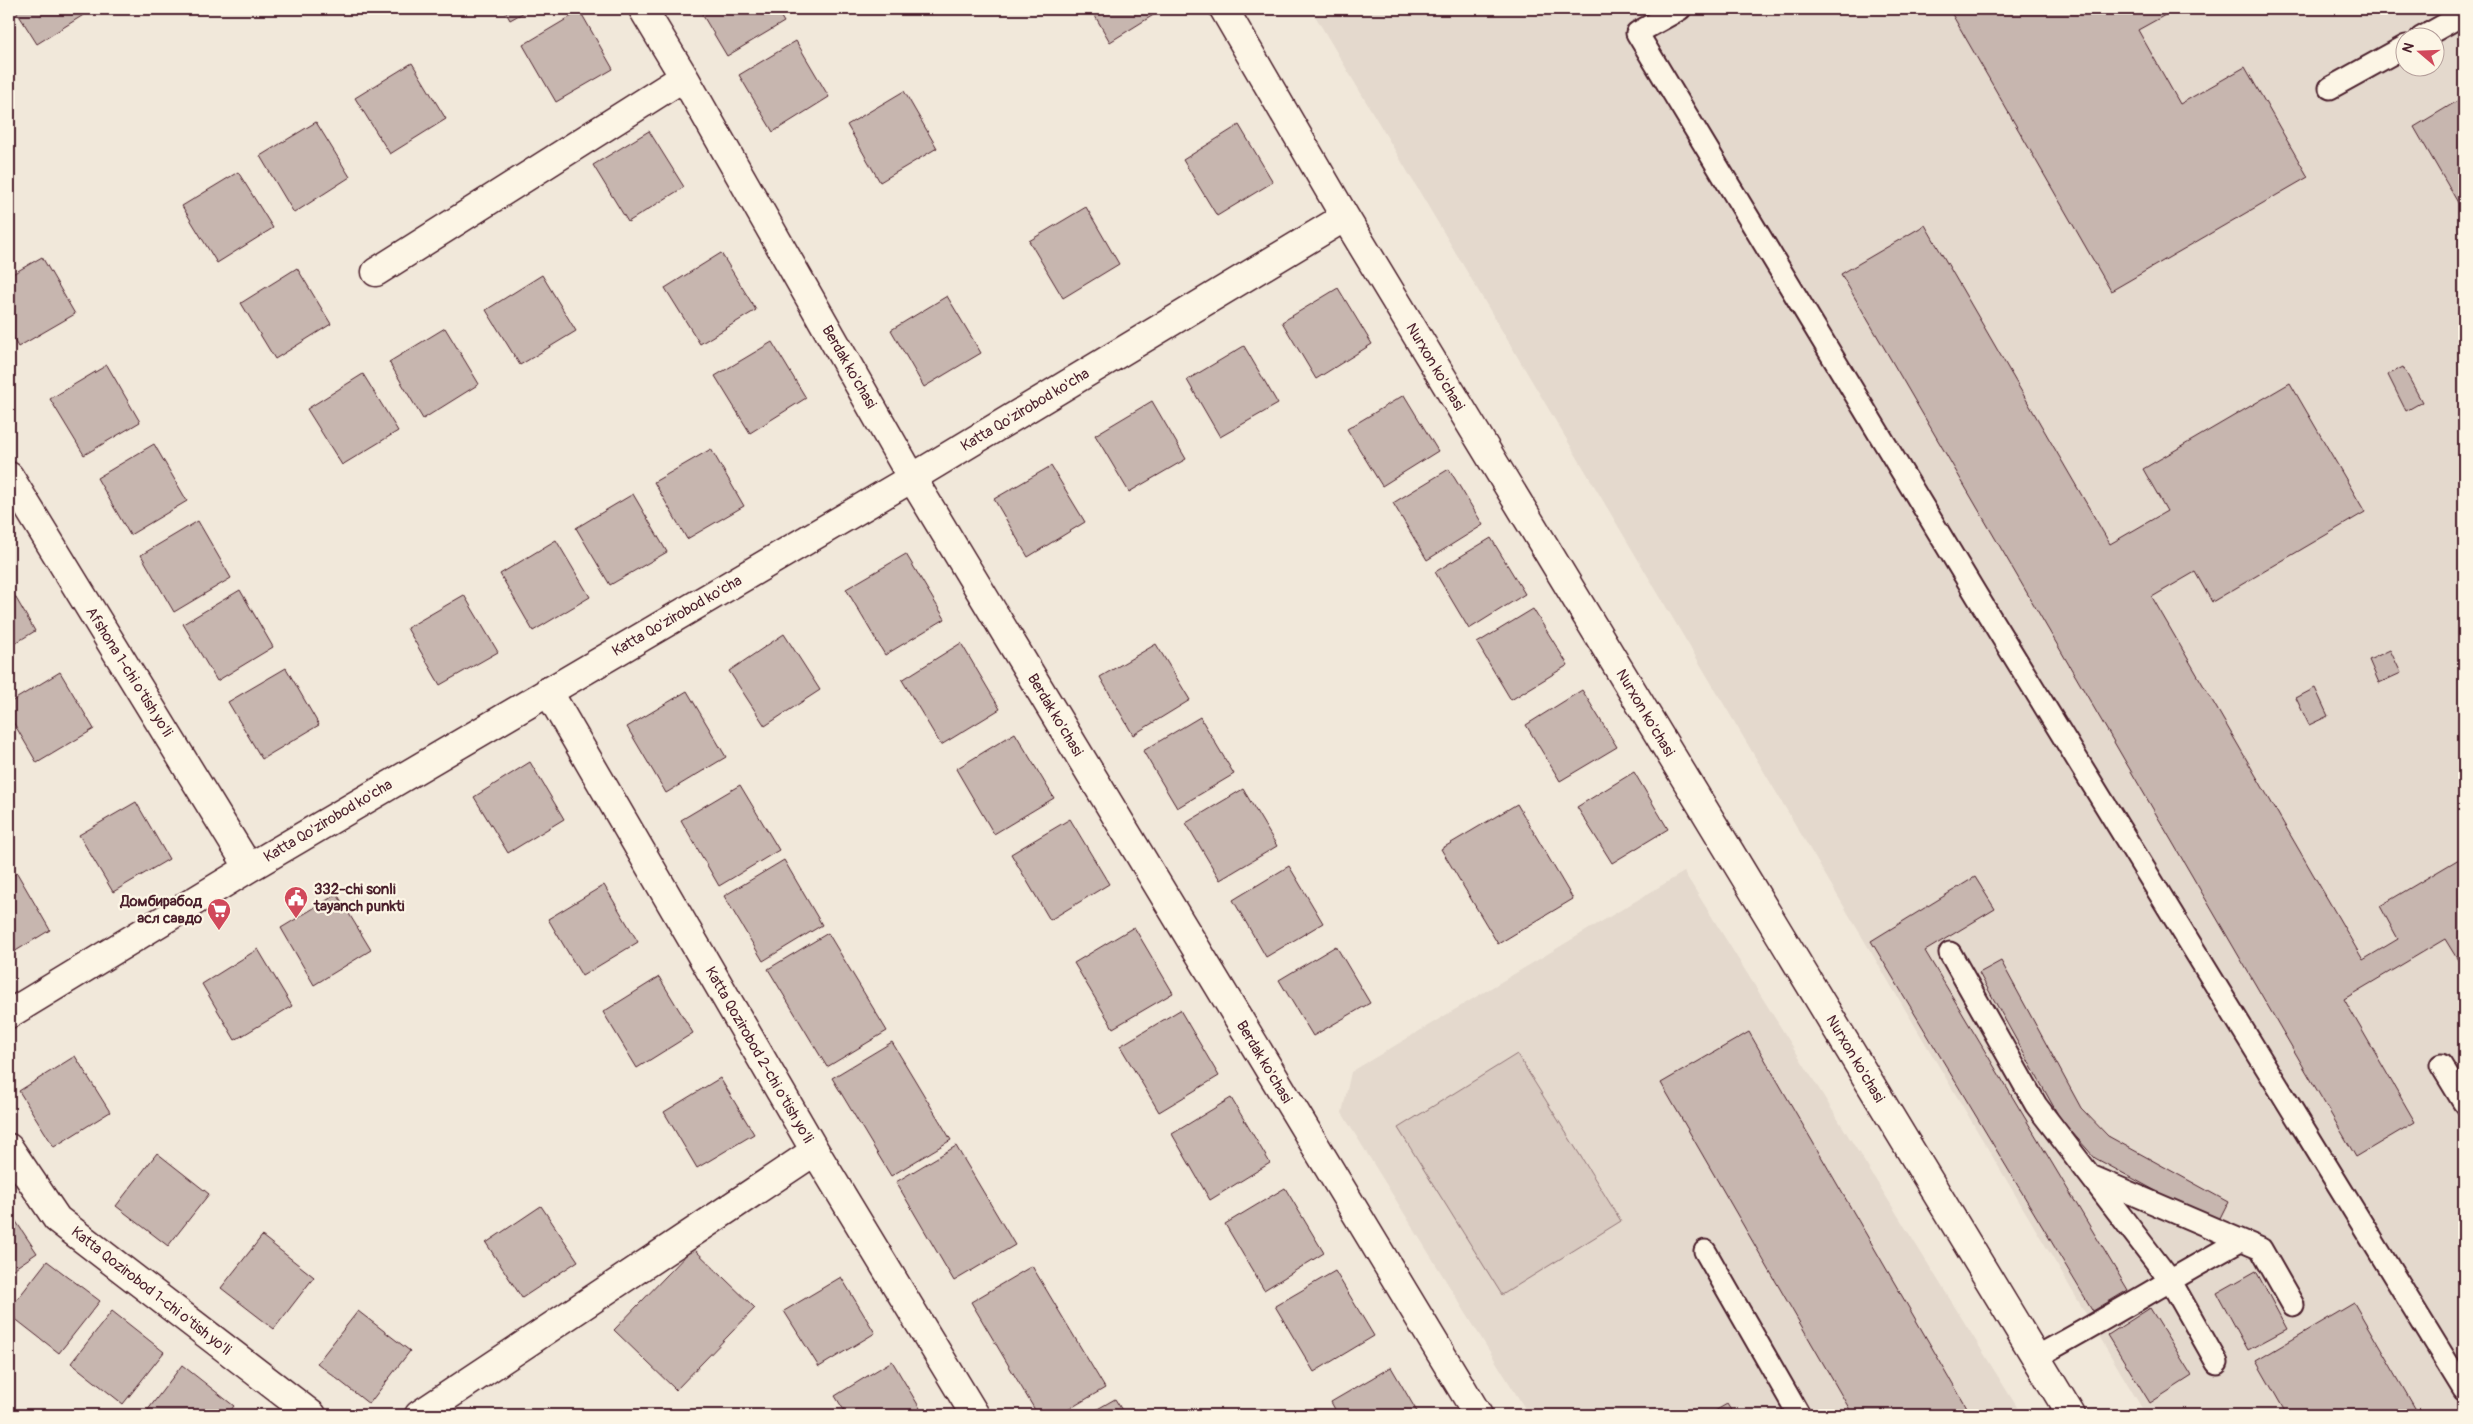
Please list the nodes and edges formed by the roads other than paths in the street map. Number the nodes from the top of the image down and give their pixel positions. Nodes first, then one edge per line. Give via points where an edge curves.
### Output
1 (643, 9) edge
2 (1224, 9) edge
3 (1680, 9) edge
4 (2464, 14) edge
5 (2439, 28) edge
6 (2396, 52) edge
7 (684, 77) junction
8 (2330, 88) dead end
9 (1345, 218) junction
10 (376, 272) dead end
11 (9, 476) edge
12 (912, 478) junction
13 (548, 691) junction
14 (250, 868) junction
15 (1950, 952) dead end
16 (9, 1014) edge
17 (2441, 1065) dead end
18 (2464, 1103) edge
19 (9, 1148) edge
20 (815, 1151) junction
21 (2093, 1176) junction
22 (2240, 1241) junction
23 (1705, 1251) dead end
24 (2170, 1280) junction
25 (2293, 1305) dead end
26 (2036, 1357) junction
27 (2217, 1363) dead end
28 (2464, 1390) edge
29 (312, 1415) edge
30 (419, 1415) edge
31 (975, 1415) edge
32 (1478, 1415) edge
33 (1799, 1415) edge
34 (2071, 1415) edge

1 - 7 street, Berdak ko'chasi
2 - 9 street, Nurxon ko'chasi
3 - 28 lane via 1637,33 1977,596
4 - 5 lane
6 - 8 lane
7 - 10 street
7 - 12 street, Berdak ko'chasi
9 - 12 street, Katta Qo'zirobod ko'cha
9 - 26 street, Nurxon ko'chasi
11 - 14 street, Afshona 1-chi o'tish yo'li
12 - 13 street, Katta Qo'zirobod ko'cha
12 - 32 street, Berdak ko'chasi
13 - 14 street, Katta Qo'zirobod ko'cha
13 - 20 street, Katta Qozirobod 2-chi o'tish yo'li
14 - 16 street, Katta Qo'zirobod ko'cha
15 - 21 lane via 2036,1105
17 - 18 lane
19 - 29 street, Katta Qozirobod 1-chi o'tish yo'li via 57,1219
20 - 30 street
20 - 31 street, Katta Qozirobod 2-chi o'tish yo'li
21 - 22 lane
21 - 24 lane
22 - 24 lane
22 - 25 lane via 2260,1250
23 - 33 lane
24 - 26 lane
24 - 27 lane
26 - 34 street, Nurxon ko'chasi

